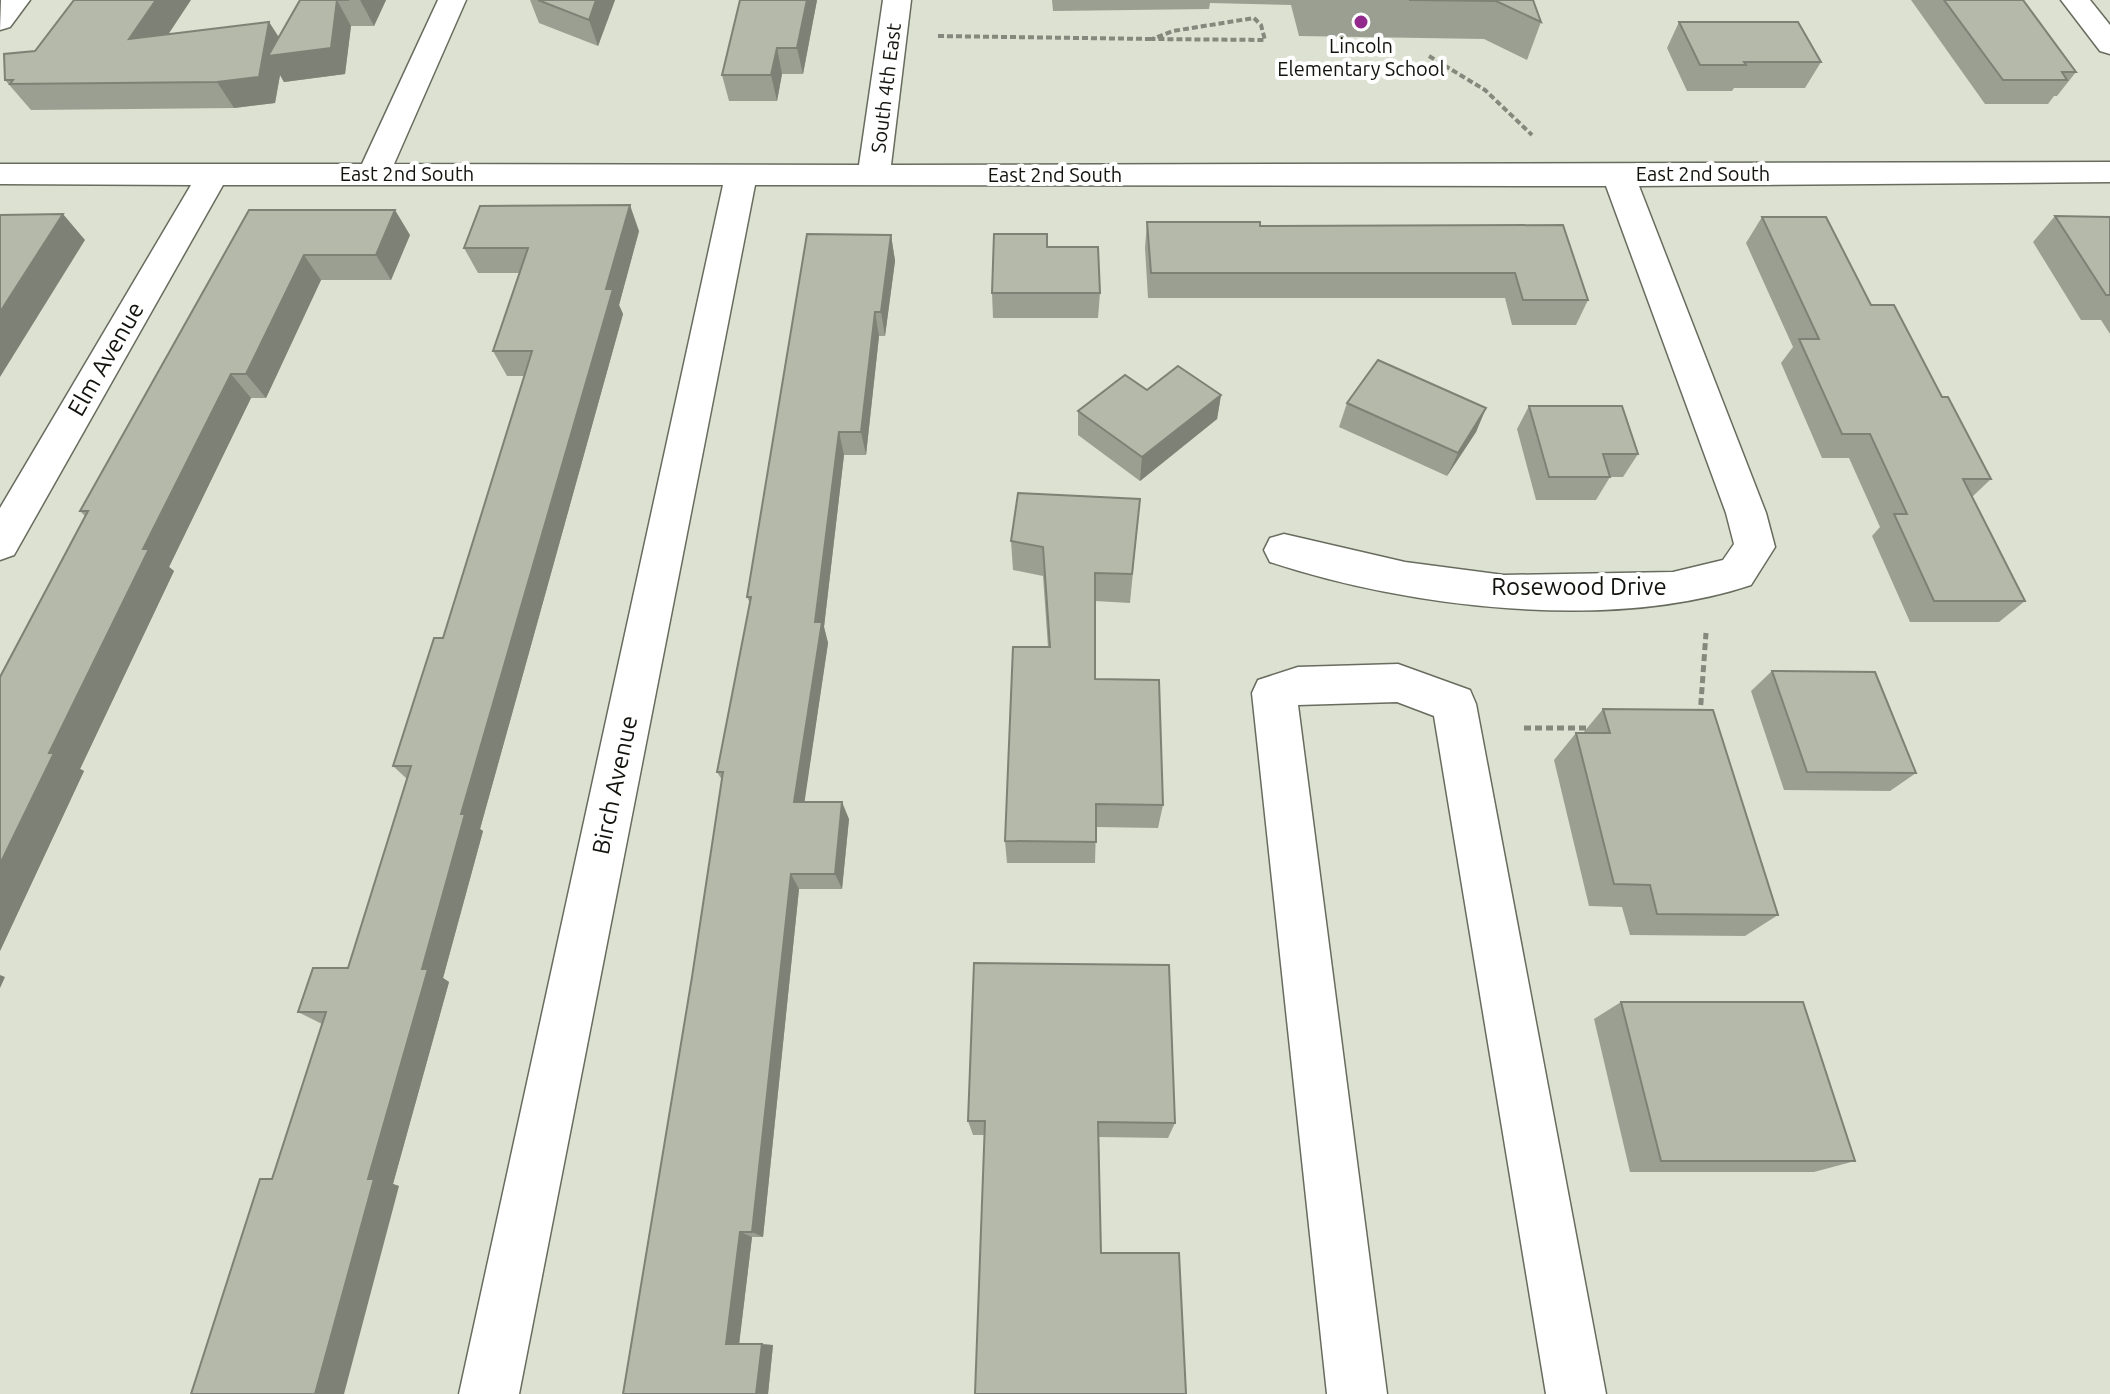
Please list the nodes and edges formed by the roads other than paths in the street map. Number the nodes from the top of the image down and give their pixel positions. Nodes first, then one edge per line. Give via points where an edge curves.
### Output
1 (16, 0) edge
2 (452, 0) edge
3 (897, 0) edge
4 (2075, 0) edge
5 (0, 21) edge
6 (2110, 45) edge
7 (2110, 172) edge
8 (374, 173) junction
9 (0, 174) edge
10 (213, 174) junction
11 (1618, 174) junction
12 (874, 175) junction
13 (741, 176) junction
14 (0, 544) edge
15 (1284, 550) dead end
16 (489, 1394) edge
17 (1357, 1394) edge
18 (1576, 1394) edge

1 - 5 street
2 - 8 street
3 - 12 street, South 4th East
4 - 6 street
7 - 11 street, East 2nd South
8 - 10 street, East 2nd South
8 - 13 street, East 2nd South
9 - 10 street, East 2nd South
10 - 14 street, Elm Avenue
11 - 12 street, East 2nd South
11 - 15 street, Rosewood Drive via 1746,513 1755,547 1736,573 1673,589 1504,592 1405,579
12 - 13 street, East 2nd South
13 - 16 street, Birch Avenue
17 - 18 street via 1274,693 1298,686 1398,683 1454,704

